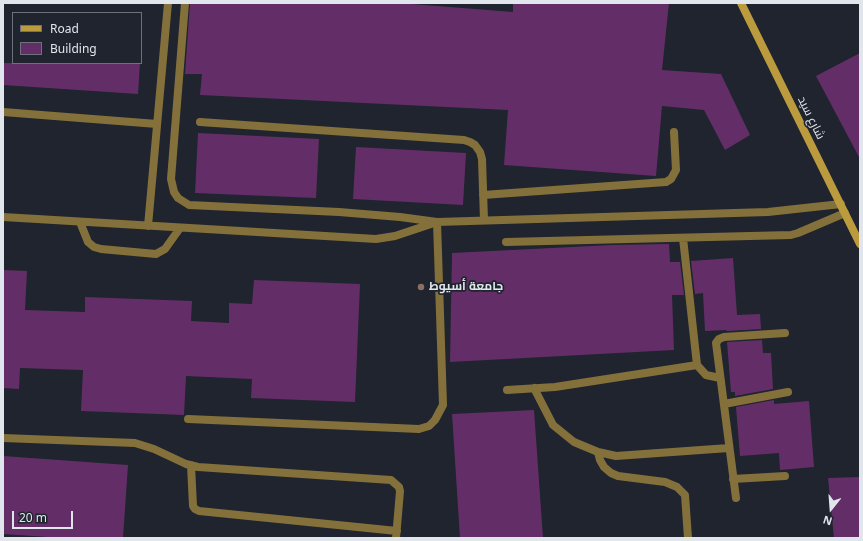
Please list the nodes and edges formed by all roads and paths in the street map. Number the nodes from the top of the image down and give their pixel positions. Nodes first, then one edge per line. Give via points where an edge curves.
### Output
1 (168, 3) edge
2 (185, 3) edge
3 (741, 3) edge
4 (3, 112) edge
5 (200, 122) dead end
6 (157, 124) junction
7 (674, 132) dead end
8 (484, 194) junction
9 (841, 204) junction
10 (845, 213) junction
11 (3, 217) edge
12 (484, 220) junction
13 (80, 222) junction
14 (437, 222) junction
15 (148, 226) junction
16 (180, 228) junction
17 (683, 238) junction
18 (506, 242) dead end
19 (860, 244) edge
20 (785, 333) dead end
21 (697, 365) junction
22 (720, 378) junction
23 (534, 388) junction
24 (507, 390) dead end
25 (788, 392) dead end
26 (724, 404) junction
27 (188, 419) dead end
28 (3, 438) edge
29 (729, 448) junction
30 (598, 452) junction
31 (191, 465) junction
32 (785, 476) dead end
33 (733, 479) junction
34 (736, 498) dead end
35 (396, 535) edge
36 (688, 538) edge

1 - 6 lane
2 - 14 lane via 171,179 178,198 189,205 339,212
3 - 9 main road, شارع سيد
4 - 6 lane
5 - 8 lane via 464,140 475,145 480,152
6 - 15 lane
7 - 8 lane via 676,170 666,182
8 - 12 lane
9 - 10 main road, شارع سيد
9 - 12 lane via 768,212
10 - 17 lane via 791,235
10 - 19 main road, شارع سيد
11 - 13 lane
12 - 14 lane
13 - 15 lane
13 - 16 lane via 88,242 94,247 156,254 165,249
14 - 16 lane via 395,236 376,239
14 - 27 lane via 443,405 429,426 419,429
15 - 16 lane
17 - 18 lane
17 - 21 lane
20 - 22 lane via 721,337 716,343
21 - 22 lane via 706,375
21 - 23 lane via 555,388
22 - 26 lane
23 - 24 lane
23 - 30 lane via 553,425 574,442
25 - 26 lane
26 - 29 lane
28 - 31 lane via 135,444
29 - 30 lane via 616,456
29 - 33 lane
30 - 36 lane via 604,468 611,473 665,482 678,487 685,495
31 - 35 lane via 193,506 199,511
31 - 35 lane via 391,480 400,491
32 - 33 lane
33 - 34 lane

